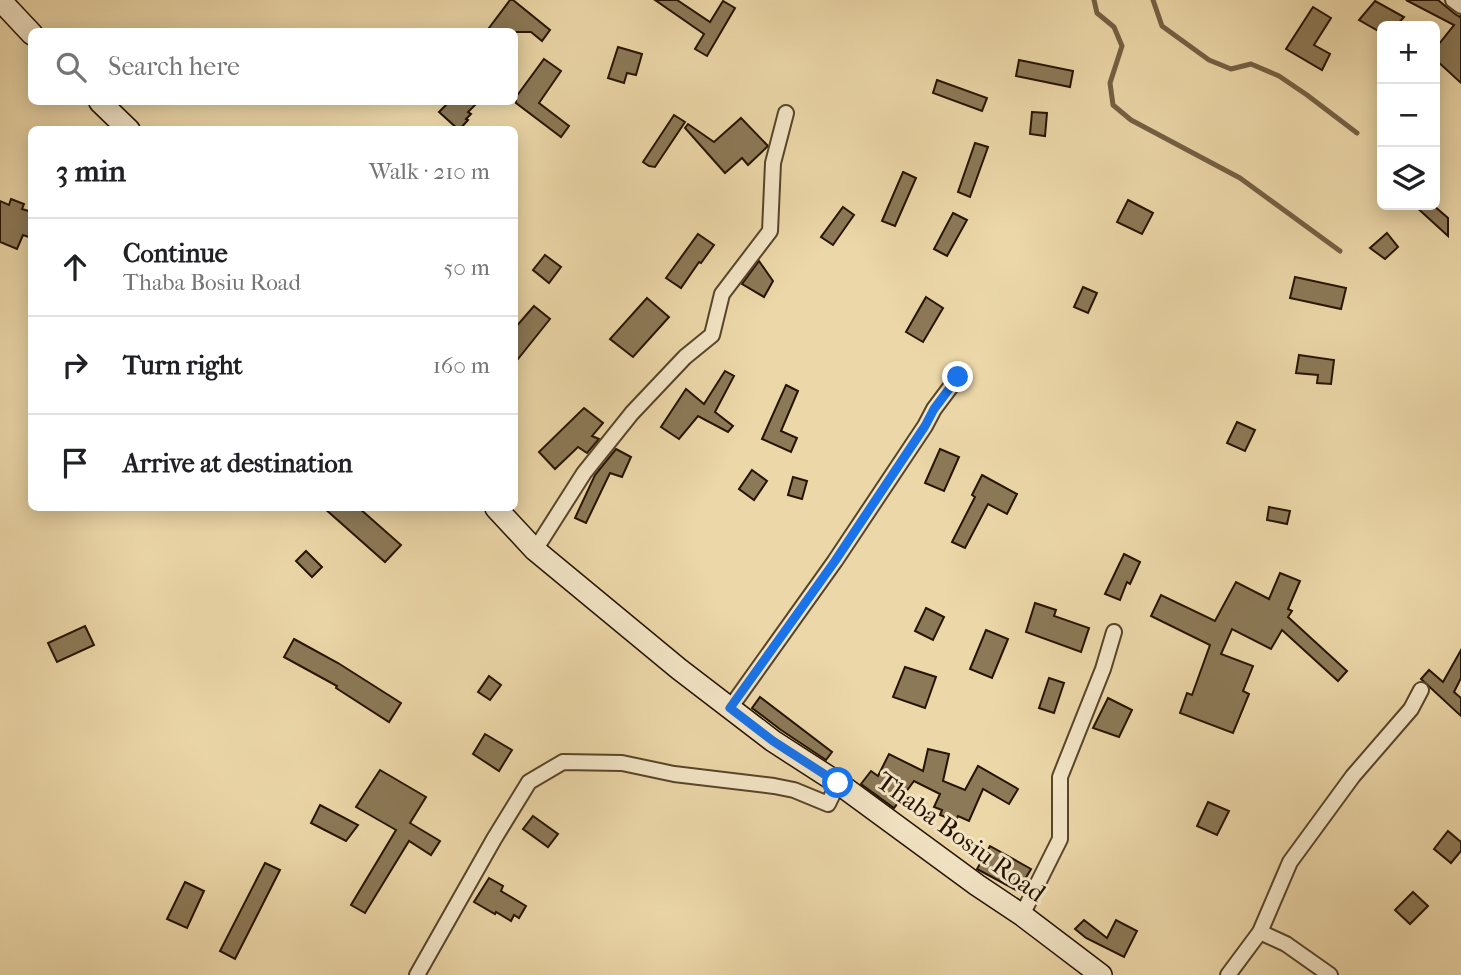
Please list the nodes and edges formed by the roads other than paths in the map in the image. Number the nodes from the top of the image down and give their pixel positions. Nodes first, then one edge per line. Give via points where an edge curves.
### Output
1 (0, 0) edge
2 (1453, 0) edge
3 (1461, 6) edge
4 (28, 30) edge
5 (103, 105) edge
6 (786, 113) dead end
7 (125, 126) edge
8 (958, 377) dead end
9 (499, 511) edge
10 (535, 550) junction
11 (1114, 632) dead end
12 (1421, 690) dead end
13 (730, 708) junction
14 (838, 783) junction
15 (1022, 915) junction
16 (1260, 932) junction
17 (418, 975) edge
18 (1101, 975) edge
19 (1228, 975) edge
20 (1330, 975) edge

1 - 4 street
2 - 3 street
5 - 7 street
6 - 10 street via 773,163 770,231 723,294 712,335 627,419 584,473
8 - 13 street
9 - 10 street, Thaba Bosiu Road
10 - 13 street, Thaba Bosiu Road
11 - 15 street via 1060,777 1060,839
12 - 16 street via 1411,709 1353,776 1290,862
13 - 14 street, Thaba Bosiu Road
14 - 15 street, Thaba Bosiu Road
14 - 17 street via 828,804 774,786 622,763 563,762 530,782
15 - 18 street, Thaba Bosiu Road
16 - 19 street
16 - 20 street

